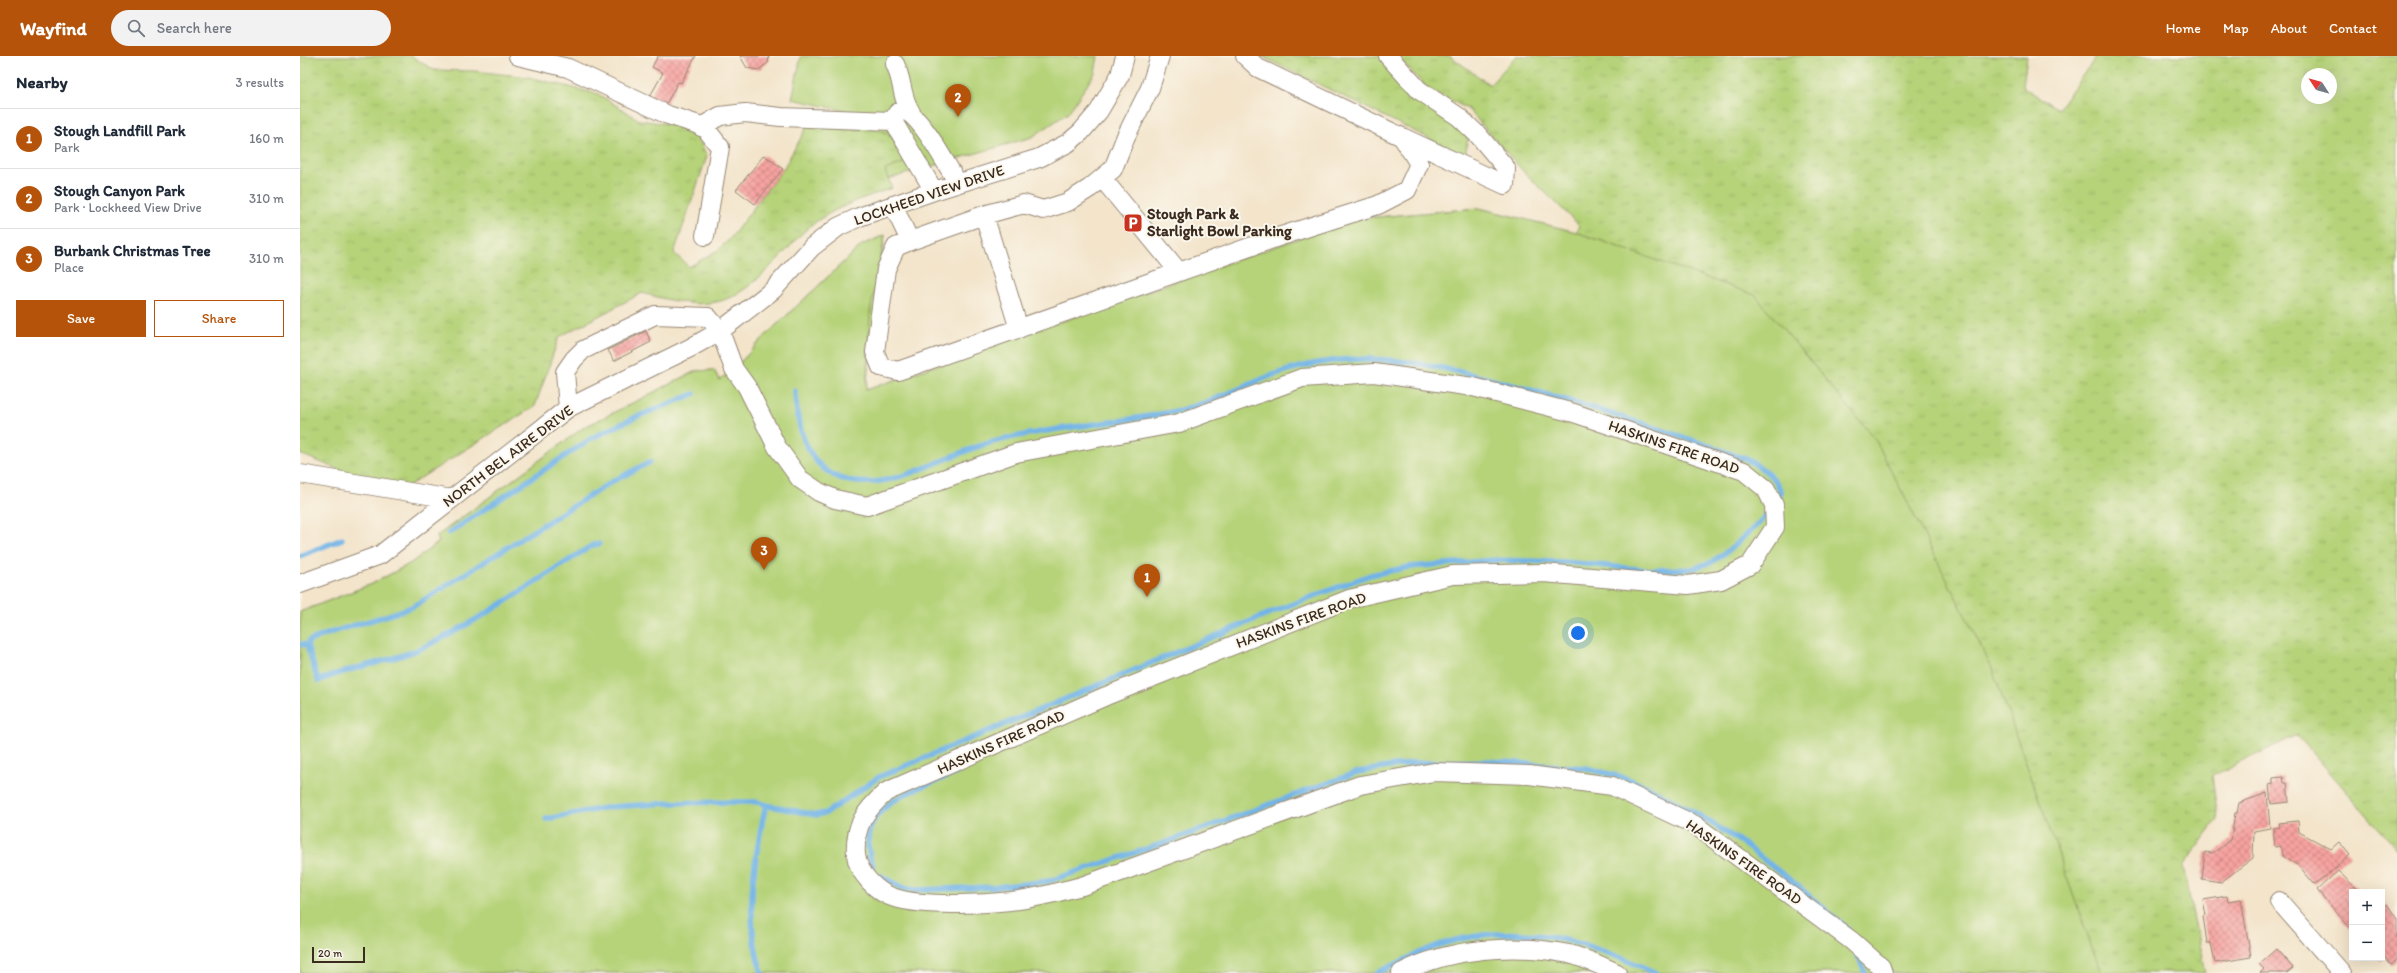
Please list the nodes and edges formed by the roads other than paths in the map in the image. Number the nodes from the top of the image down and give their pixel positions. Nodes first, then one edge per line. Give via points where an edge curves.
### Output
1 (518, 56) edge
2 (1125, 56) edge
3 (1160, 56) edge
4 (1245, 56) edge
5 (1388, 56) edge
6 (895, 64) dead end
7 (911, 112) junction
8 (893, 121) junction
9 (701, 127) junction
10 (1402, 137) junction
11 (1102, 178) junction
12 (958, 183) junction
13 (934, 190) junction
14 (893, 205) junction
15 (984, 215) junction
16 (705, 236) dead end
17 (910, 241) junction
18 (1179, 272) junction
19 (1019, 329) junction
20 (720, 331) junction
21 (568, 408) junction
22 (300, 474) edge
23 (452, 499) junction
24 (300, 584) edge
25 (2279, 901) dead end
26 (1401, 973) edge
27 (1617, 973) edge
28 (1883, 973) edge
29 (2342, 973) edge

1 - 9 street via 568,68 668,115
2 - 12 street, LOCKHEED VIEW DRIVE via 1120,75 1099,111 1068,143 1039,158
3 - 11 street via 1150,88 1113,169
4 - 10 street via 1258,68
5 - 10 street via 1419,90 1459,117 1479,136 1506,168 1505,185
6 - 7 street via 902,82 905,103
7 - 8 street via 903,110 897,113
7 - 12 street
8 - 9 street via 781,118 745,113 720,116
8 - 13 street
9 - 16 street via 715,138 720,147
10 - 18 street via 1419,164 1407,190 1378,205
11 - 15 street via 1068,202 1043,210 1024,204
11 - 18 street
12 - 13 street, LOCKHEED VIEW DRIVE
13 - 14 street, LOCKHEED VIEW DRIVE
14 - 17 street
14 - 20 street, LOCKHEED VIEW DRIVE via 838,227 812,247 773,290
15 - 17 street
15 - 19 street
17 - 19 street via 896,247 886,269 875,352 881,367 898,371
18 - 19 street
20 - 21 street, NORTH BEL AIRE DRIVE
20 - 21 street via 708,317 655,315 583,350 565,372
20 - 28 street, HASKINS FIRE ROAD via 734,369 747,387 777,447 800,479 835,499 867,506 1016,453 1179,422 1302,378 1374,373 1472,387 1574,413 1744,471 1766,489 1774,505 1775,527 1763,547 1750,565 1721,580 1688,585 1543,573 1453,575 1349,599 1106,696 893,789 874,803 861,819 855,841 857,862 866,878 894,898 918,902 988,903 1040,897 1082,886 1360,785 1434,772 1529,775 1612,786 1696,825 1852,941 1881,966
21 - 23 street, NORTH BEL AIRE DRIVE
22 - 23 street
23 - 24 street, NORTH BEL AIRE DRIVE via 380,555
25 - 29 street
26 - 27 street via 1420,963 1473,952 1518,949 1569,954

